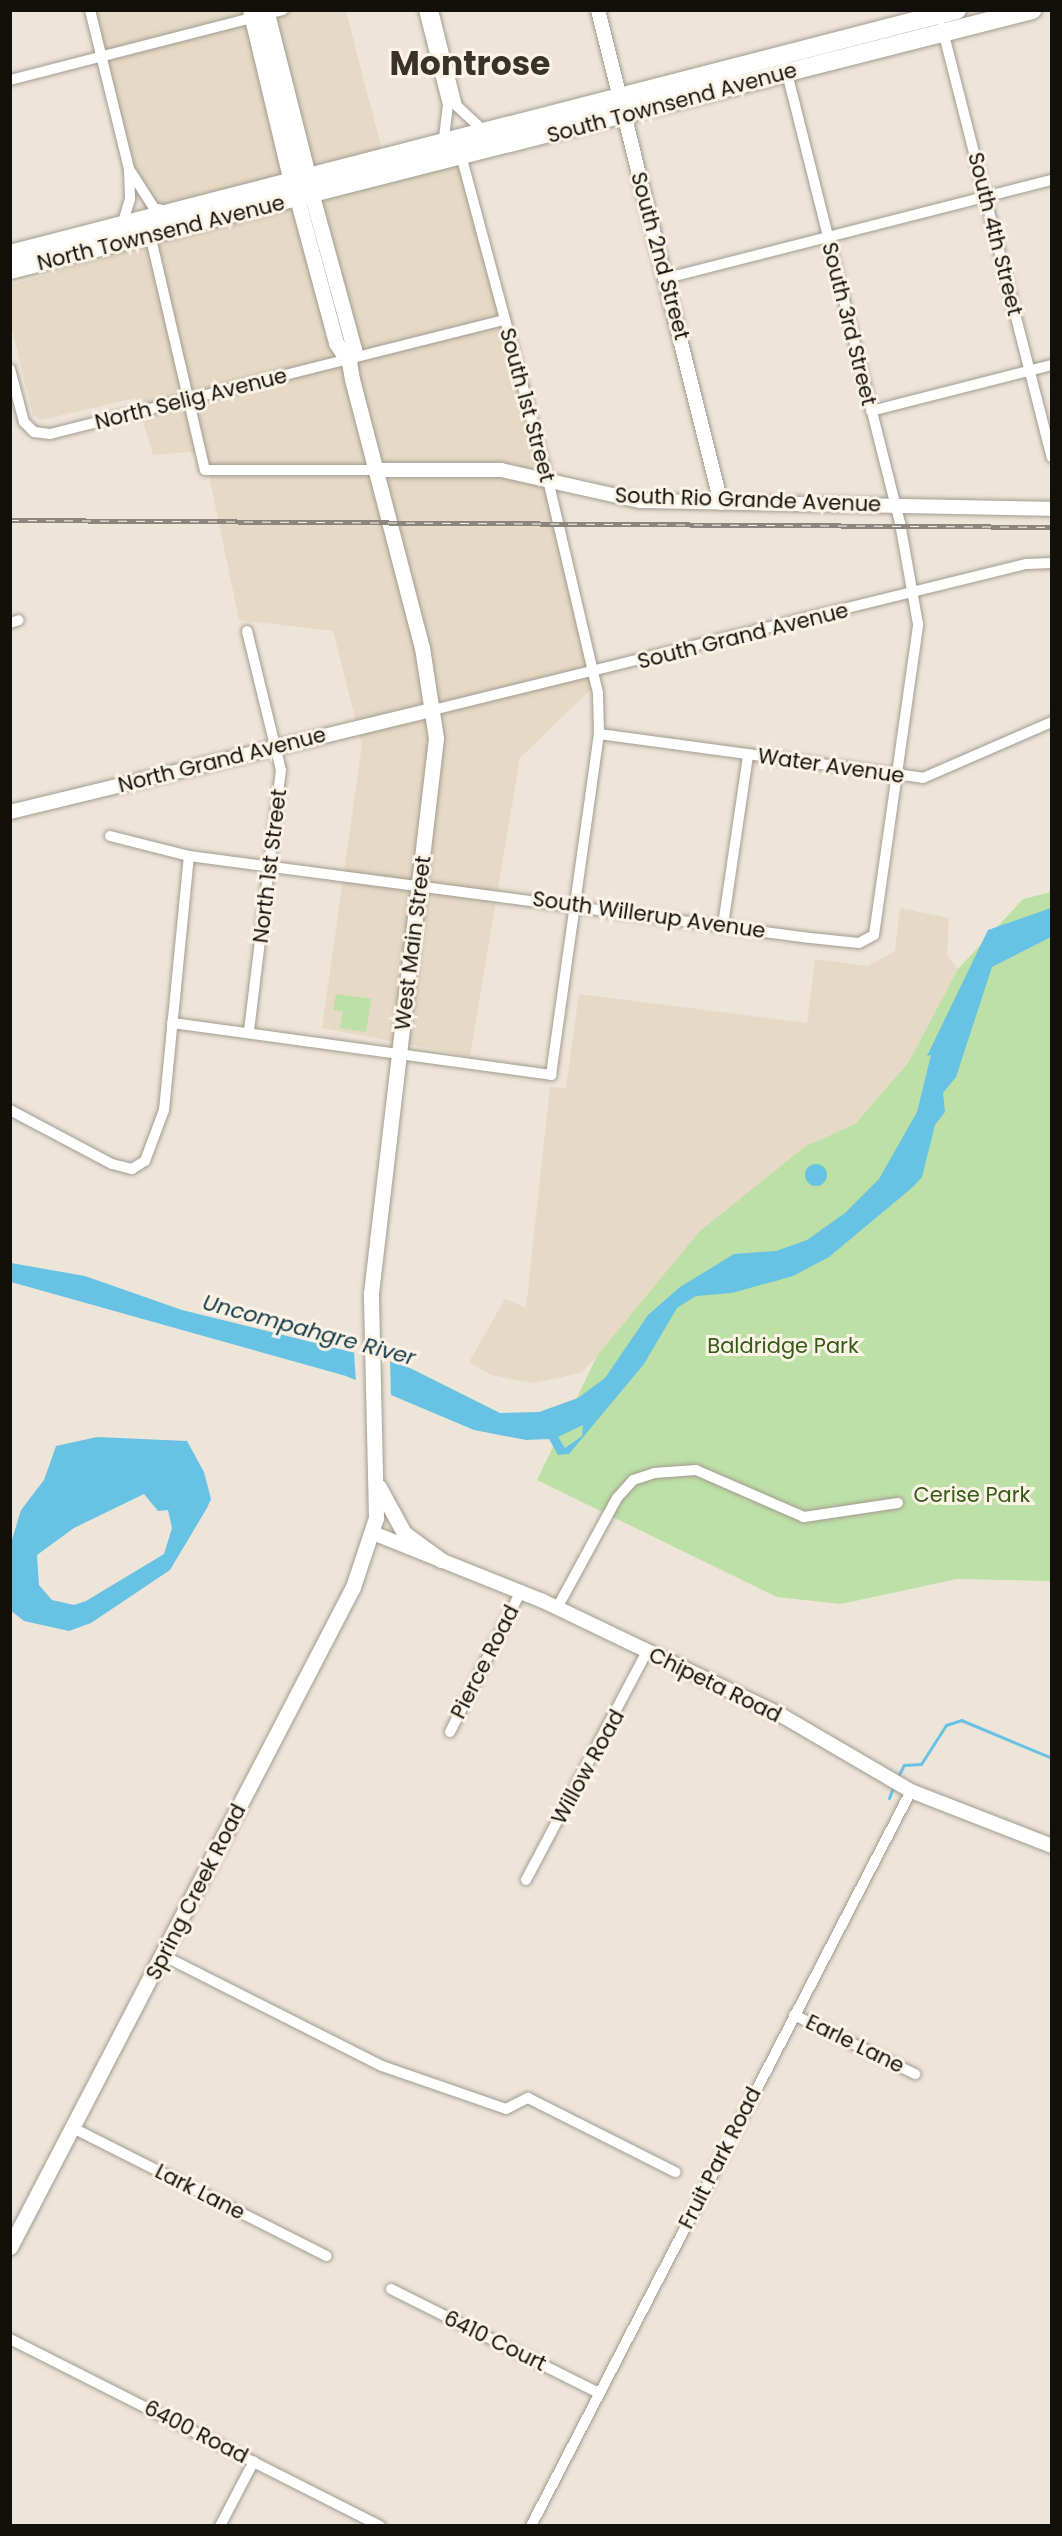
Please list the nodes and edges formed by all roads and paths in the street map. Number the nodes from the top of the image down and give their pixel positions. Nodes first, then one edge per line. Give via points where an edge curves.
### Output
1 (90, 10) edge
2 (424, 10) edge
3 (433, 10) edge
4 (598, 10) edge
5 (957, 10) edge
6 (1032, 10) edge
7 (264, 13) edge
8 (940, 19) edge
9 (100, 56) junction
10 (786, 64) junction
11 (10, 80) edge
12 (620, 97) junction
13 (624, 116) junction
14 (485, 133) junction
15 (451, 141) junction
16 (461, 158) junction
17 (129, 169) junction
18 (1052, 180) edge
19 (302, 188) junction
20 (987, 197) junction
21 (173, 212) junction
22 (146, 218) junction
23 (122, 225) junction
24 (151, 238) junction
25 (827, 238) junction
26 (10, 254) edge
27 (10, 270) edge
28 (667, 278) junction
29 (504, 320) junction
30 (349, 362) junction
31 (1052, 365) edge
32 (10, 369) edge
33 (1030, 371) junction
34 (187, 399) junction
35 (871, 411) junction
36 (1052, 457) edge
37 (376, 470) junction
38 (548, 480) junction
39 (721, 503) junction
40 (894, 506) junction
41 (1052, 508) edge
42 (1052, 563) edge
43 (915, 593) junction
44 (247, 631) dead end
45 (593, 671) junction
46 (433, 710) junction
47 (1052, 722) edge
48 (599, 734) junction
49 (276, 748) junction
50 (748, 755) junction
51 (898, 774) junction
52 (10, 812) edge
53 (110, 836) dead end
54 (189, 856) junction
55 (271, 866) junction
56 (421, 884) junction
57 (572, 906) junction
58 (723, 925) junction
59 (874, 935) joint
60 (172, 1023) junction
61 (249, 1031) junction
62 (399, 1056) junction
63 (10, 1110) edge
64 (379, 1486) junction
65 (898, 1503) dead end
66 (373, 1533) junction
67 (441, 1560) junction
68 (521, 1591) junction
69 (557, 1608) junction
70 (647, 1651) junction
71 (450, 1732) dead end
72 (911, 1791) junction
73 (1052, 1846) edge
74 (526, 1880) dead end
75 (164, 1956) junction
76 (794, 2015) junction
77 (915, 2074) dead end
78 (74, 2128) junction
79 (675, 2172) dead end
80 (10, 2247) edge
81 (326, 2256) dead end
82 (391, 2289) dead end
83 (10, 2339) edge
84 (599, 2393) junction
85 (254, 2461) junction
86 (220, 2526) edge
87 (381, 2526) edge
88 (531, 2526) edge

1 - 9 street
2 - 15 street, South 1st Street via 448,105
3 - 14 street via 457,106
4 - 12 street, South 2nd Street
5 - 8 main road, South Townsend Avenue
6 - 8 main road, South Townsend Avenue
7 - 9 street
7 - 19 main road
8 - 10 main road, South Townsend Avenue
8 - 20 street, South 4th Street
9 - 11 street
9 - 17 street
10 - 12 main road, South Townsend Avenue
10 - 13 main road, South Townsend Avenue
10 - 25 street, South 3rd Street
12 - 13 street, South 2nd Street
12 - 14 main road, South Townsend Avenue
13 - 16 main road, South Townsend Avenue
13 - 28 street, South 2nd Street
14 - 15 main road, South Townsend Avenue
15 - 16 street, South 1st Street
15 - 19 main road, South Townsend Avenue
16 - 19 main road, South Townsend Avenue
16 - 29 street, South 1st Street
17 - 21 street via 154,208
17 - 23 street via 130,199
18 - 20 street
19 - 21 main road, North Townsend Avenue
19 - 24 main road, North Townsend Avenue
19 - 30 main road, West Main Street via 352,340
20 - 25 street
20 - 33 street, South 4th Street
21 - 22 main road, North Townsend Avenue
22 - 23 main road, North Townsend Avenue
22 - 24 street
23 - 26 main road, North Townsend Avenue
24 - 27 main road, North Townsend Avenue
24 - 34 street
25 - 28 street
25 - 35 street, South 3rd Street
28 - 39 street, South 2nd Street
29 - 30 street, North Selig Avenue
29 - 38 street, South 1st Street
30 - 34 street, North Selig Avenue
30 - 37 main road, West Main Street
31 - 33 street
32 - 34 street, North Selig Avenue via 24,422 34,432 50,434
33 - 35 street
33 - 36 street, South 4th Street
34 - 37 street via 205,470
35 - 40 street, South 3rd Street
37 - 38 street, South Rio Grande Avenue via 501,470
37 - 46 main road, West Main Street
38 - 39 street, South Rio Grande Avenue via 640,501
38 - 45 street, South 1st Street
39 - 40 street, South Rio Grande Avenue
40 - 41 street, South Rio Grande Avenue
40 - 43 street, South 3rd Street
42 - 43 street, South Grand Avenue via 1026,564
43 - 45 street, South Grand Avenue
43 - 51 street, South 3rd Street via 918,624
44 - 49 street, North 1st Street
45 - 46 street, South Grand Avenue
45 - 48 street, South 1st Street
46 - 49 street, North Grand Avenue
46 - 56 main road, West Main Street via 437,761
47 - 51 street, Water Avenue via 936,776
48 - 50 street, Water Avenue
48 - 57 street, South 1st Street
49 - 52 street, North Grand Avenue
49 - 55 street, North 1st Street via 280,770
50 - 51 street, Water Avenue
50 - 58 street
51 - 59 street, South 3rd Street
53 - 54 street, South Willerup Avenue
54 - 55 street, South Willerup Avenue
54 - 60 street
55 - 56 street, South Willerup Avenue
55 - 61 street, North 1st Street
56 - 57 street, South Willerup Avenue
56 - 62 main road, West Main Street
57 - 58 street, South Willerup Avenue
57 - 62 street, South 1st Street via 551,1075
58 - 59 street, South Willerup Avenue via 851,943
60 - 61 street
60 - 63 street via 165,1110 152,1151 139,1166 112,1164
61 - 62 street
62 - 64 main road, West Main Street via 371,1293
64 - 66 main road, West Main Street
64 - 67 main road via 404,1533
65 - 69 street via 804,1517 696,1470 654,1473 633,1480 616,1498
66 - 67 street, Chipeta Road
66 - 75 main road, Spring Creek Road via 353,1587
67 - 68 street, Chipeta Road
68 - 69 street, Chipeta Road
68 - 71 street, Pierce Road
69 - 70 street, Chipeta Road
70 - 72 street, Chipeta Road via 781,1715
70 - 74 street, Willow Road
72 - 73 street, Chipeta Road
72 - 76 street, Fruit Park Road
75 - 78 main road, Spring Creek Road
75 - 79 street via 382,2066 506,2109 528,2098
76 - 77 street, Earle Lane
76 - 84 street, Fruit Park Road
78 - 80 main road, Spring Creek Road
78 - 81 street, Lark Lane
82 - 84 street, 6410 Court
83 - 85 street, 6400 Road
84 - 88 street, Fruit Park Road
85 - 86 street
85 - 87 street, 6400 Road

